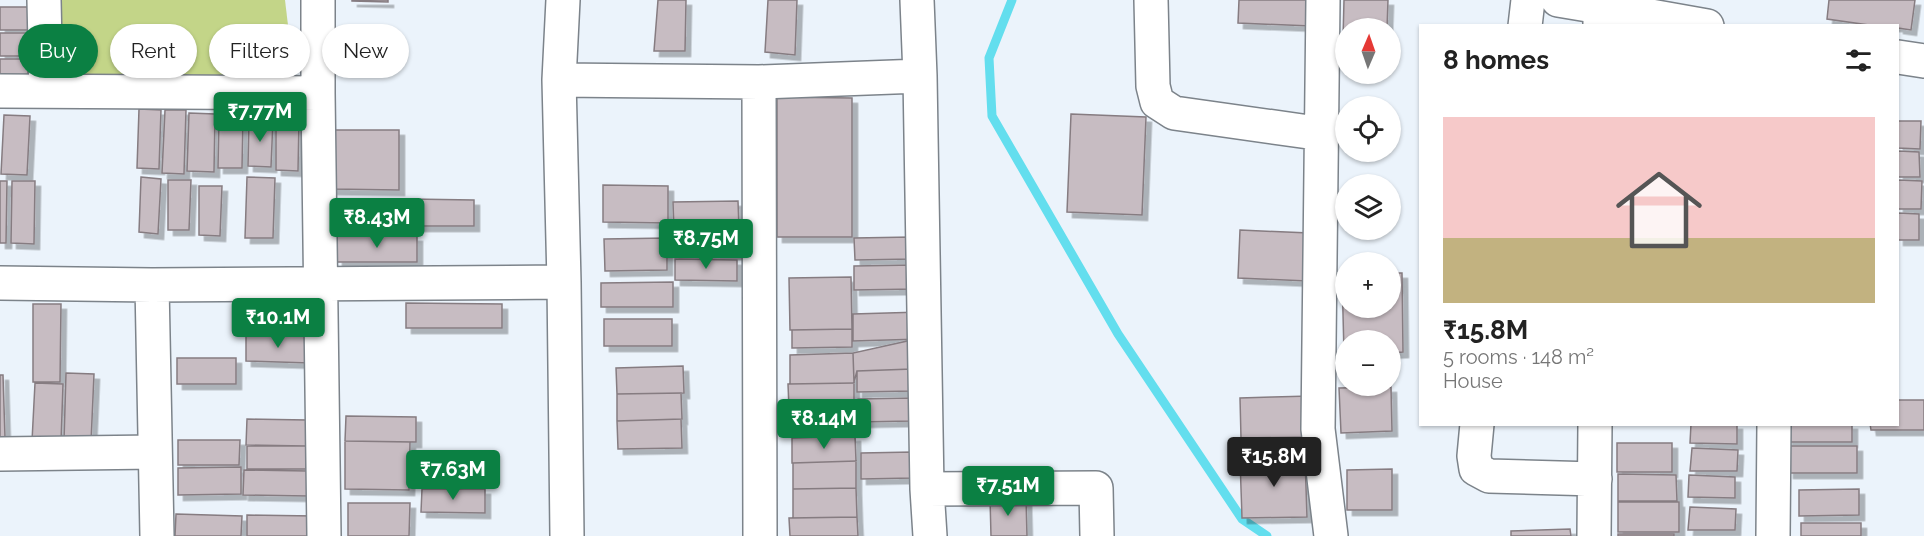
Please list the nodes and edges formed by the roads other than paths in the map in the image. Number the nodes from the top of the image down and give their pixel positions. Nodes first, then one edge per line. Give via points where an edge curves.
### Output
1 (44, 0) edge
2 (318, 0) edge
3 (563, 0) edge
4 (917, 0) edge
5 (1151, 0) edge
6 (1323, 0) edge
7 (1528, 0) edge
8 (1558, 0) edge
9 (1600, 16) edge
10 (1525, 24) edge
11 (1686, 24) edge
12 (1899, 57) edge
13 (1924, 61) edge
14 (920, 76) junction
15 (559, 80) junction
16 (759, 82) junction
17 (0, 91) edge
18 (46, 91) junction
19 (318, 93) junction
20 (1323, 134) junction
21 (564, 282) junction
22 (0, 283) edge
23 (320, 283) junction
24 (152, 285) junction
25 (1478, 426) edge
26 (1595, 426) edge
27 (1774, 426) edge
28 (154, 452) junction
29 (0, 454) edge
30 (1595, 479) junction
31 (927, 489) junction
32 (157, 536) edge
33 (324, 536) edge
34 (567, 536) edge
35 (760, 536) edge
36 (930, 536) edge
37 (1096, 536) edge
38 (1332, 536) edge
39 (1594, 536) edge
40 (1773, 536) edge

1 - 18 street
2 - 19 street
3 - 15 street
4 - 14 street
5 - 20 street via 1157,102 1174,113
6 - 20 street
7 - 10 street
8 - 9 street
9 - 11 street
12 - 13 street
14 - 16 street
14 - 31 street
15 - 16 street
15 - 21 street
16 - 35 street
17 - 18 street
18 - 19 street
19 - 23 street
20 - 38 street via 1318,429
21 - 23 street
21 - 34 street
22 - 24 street
23 - 24 street
23 - 33 street
24 - 28 street
25 - 30 street via 1476,469 1489,476
26 - 30 street
27 - 40 street
28 - 29 street
28 - 32 street
30 - 39 street
31 - 36 street
31 - 37 street via 1096,488

